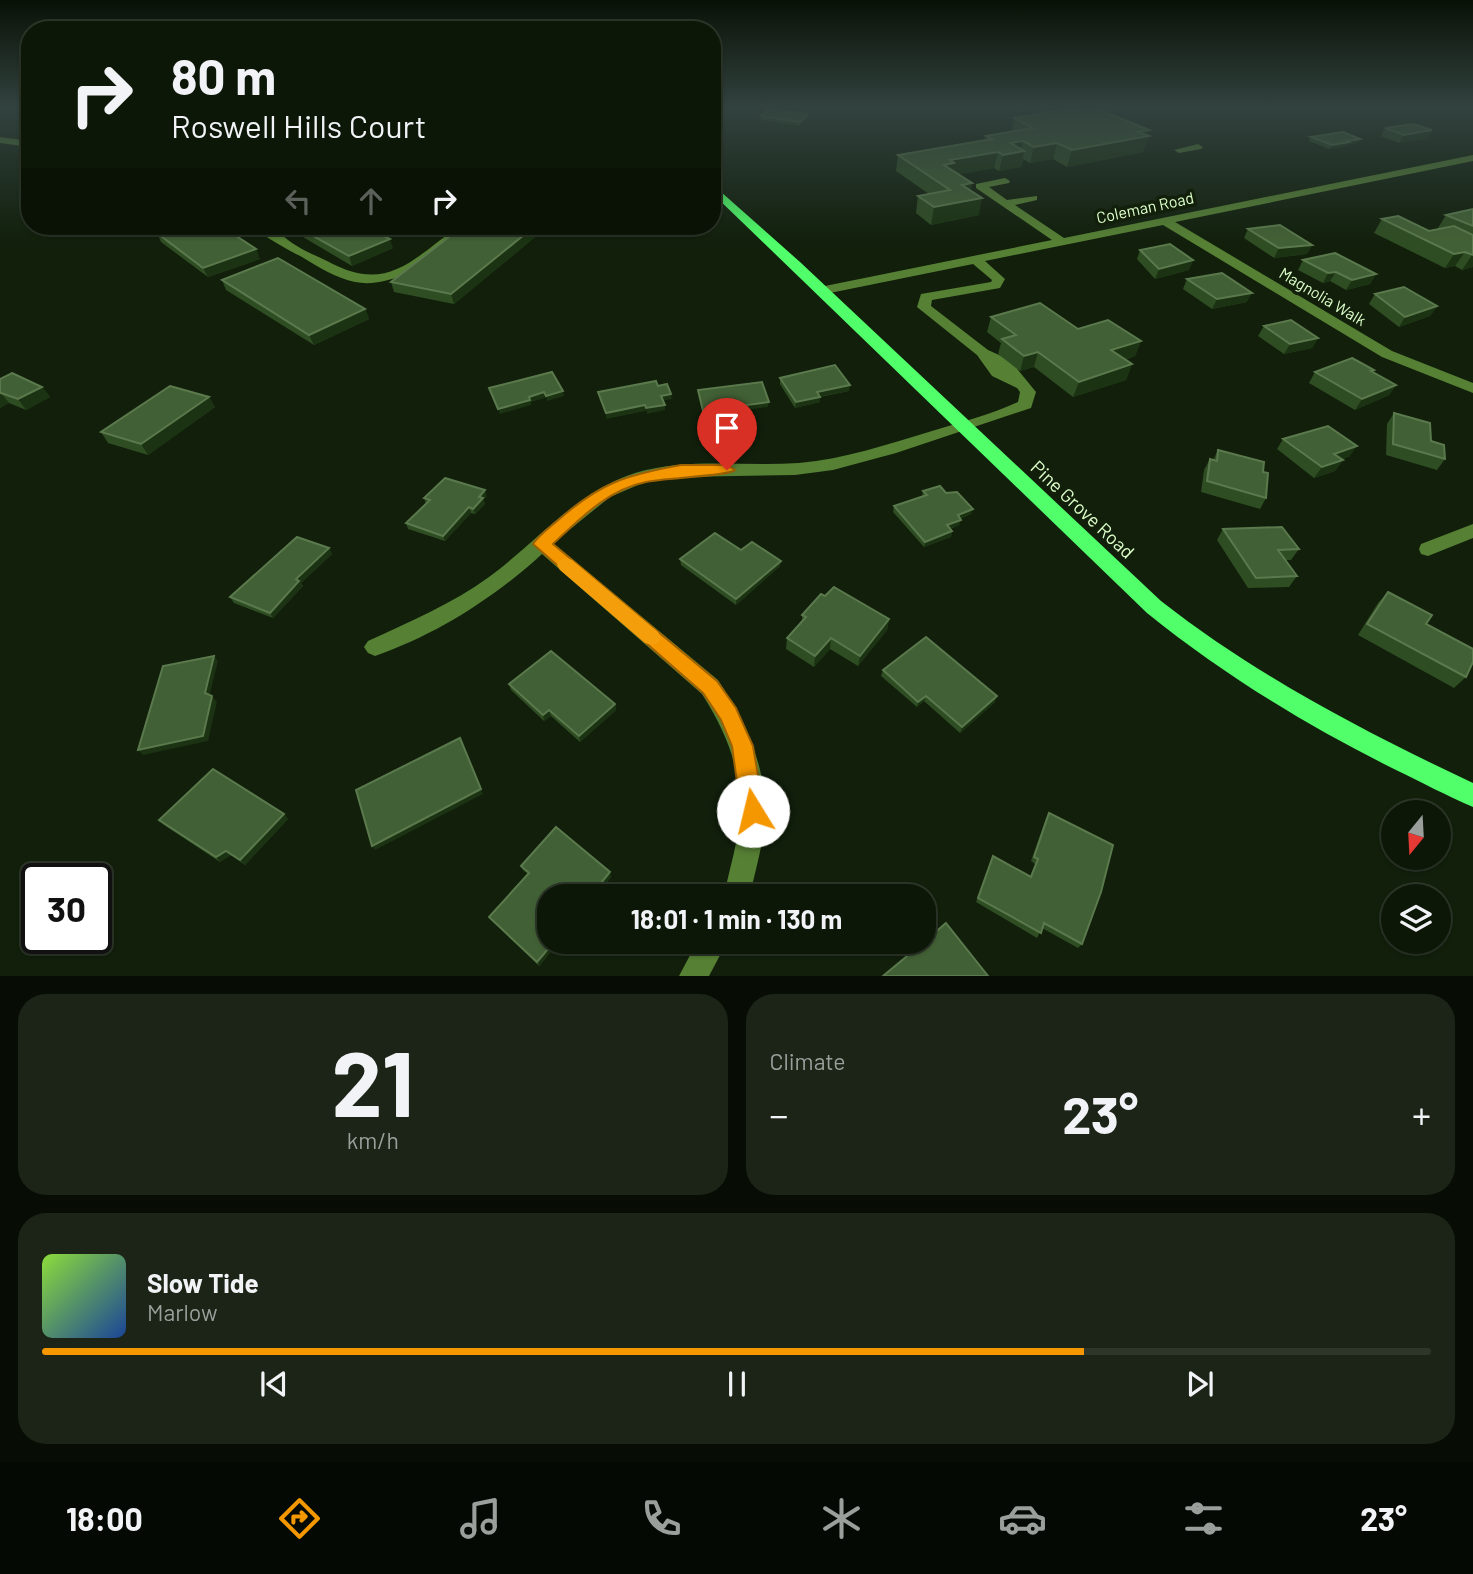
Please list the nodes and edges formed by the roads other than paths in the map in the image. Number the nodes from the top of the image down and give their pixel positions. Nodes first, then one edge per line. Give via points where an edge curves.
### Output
1 (1473, 158) edge
2 (1005, 181) edge
3 (721, 195) edge
4 (1032, 198) dead end
5 (1006, 203) junction
6 (1163, 220) junction
7 (275, 235) edge
8 (455, 235) edge
9 (1061, 241) junction
10 (975, 259) junction
11 (825, 290) junction
12 (1473, 388) edge
13 (963, 426) junction
14 (1473, 530) edge
15 (542, 544) junction
16 (1429, 549) dead end
17 (375, 647) dead end
18 (1473, 795) edge
19 (739, 884) edge
20 (706, 954) edge
21 (693, 975) edge

1 - 6 street, Coleman Road
2 - 5 street via 981,186
3 - 11 main road, Pine Grove Road
4 - 5 street
5 - 9 street
6 - 9 street, Coleman Road
6 - 12 street, Magnolia Walk via 1387,354
7 - 8 street via 356,279 388,278
9 - 10 street, Coleman Road
10 - 11 street, Coleman Road
10 - 13 street via 999,279 995,285 926,298 924,307 983,353 999,377 1028,392 1025,405
11 - 13 main road, Pine Grove Road
13 - 15 street via 830,466 681,471 641,477 591,500
13 - 18 main road, Pine Grove Road via 1155,607 1239,669 1369,746
14 - 16 street
15 - 17 street via 469,600
15 - 19 street via 710,687 728,715 743,746 753,811
20 - 21 street

